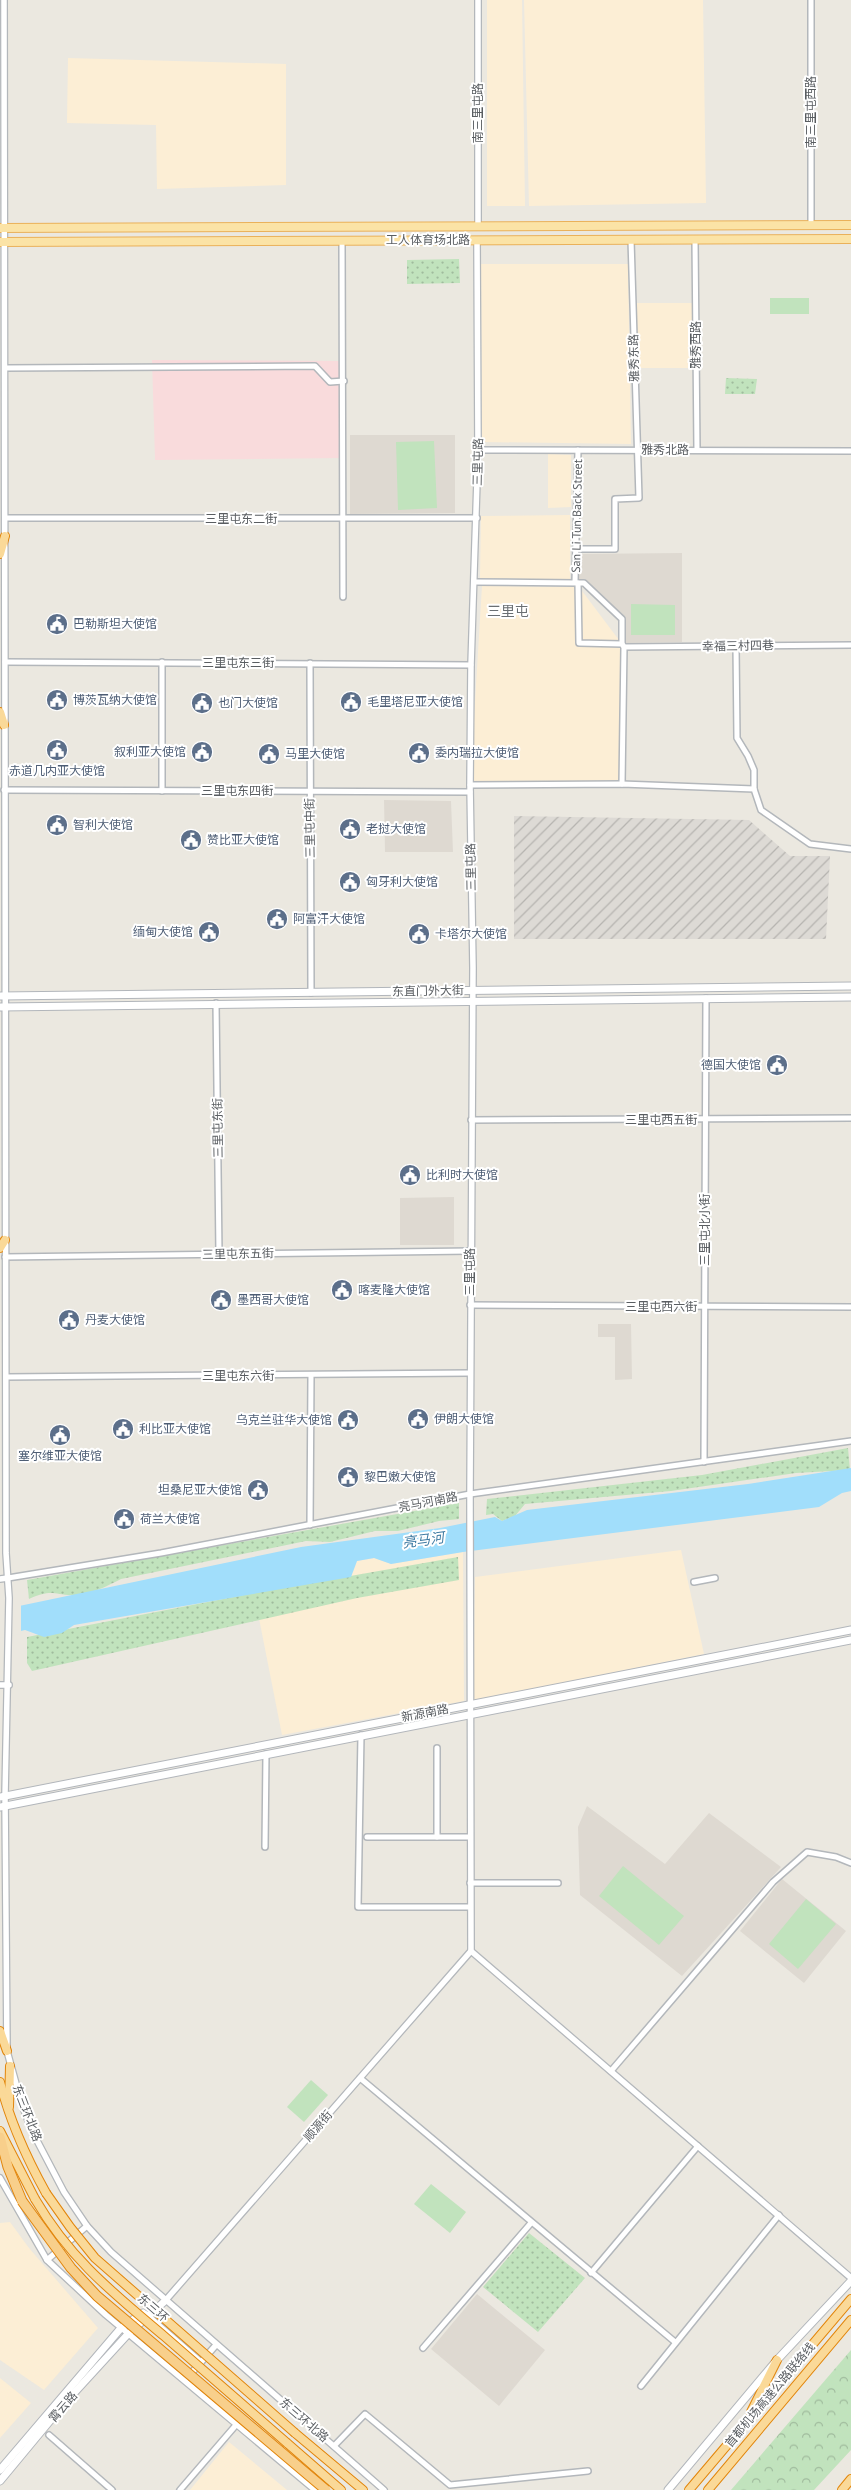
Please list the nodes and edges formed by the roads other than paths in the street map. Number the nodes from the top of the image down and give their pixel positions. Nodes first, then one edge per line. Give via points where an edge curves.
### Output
1 (4, 0) edge
2 (478, 0) edge
3 (811, 0) edge
4 (2, 155) edge
5 (811, 224) junction
6 (851, 225) edge
7 (478, 227) junction
8 (3, 228) edge
9 (851, 239) edge
10 (477, 240) junction
11 (631, 240) junction
12 (695, 240) junction
13 (342, 241) junction
14 (3, 242) edge
15 (3, 303) edge
16 (5, 368) junction
17 (344, 382) junction
18 (478, 450) junction
19 (578, 450) junction
20 (637, 450) junction
21 (696, 450) junction
22 (851, 451) edge
23 (5, 518) junction
24 (477, 518) junction
25 (343, 519) junction
26 (5, 536) junction
27 (575, 549) junction
28 (0, 554) edge
29 (474, 582) junction
30 (577, 582) junction
31 (343, 597) dead end
32 (851, 645) edge
33 (623, 646) junction
34 (736, 646) junction
35 (5, 662) junction
36 (162, 662) junction
37 (310, 663) junction
38 (471, 665) junction
39 (0, 712) edge
40 (4, 725) junction
41 (622, 784) junction
42 (470, 785) junction
43 (4, 790) junction
44 (754, 790) junction
45 (162, 791) junction
46 (309, 792) junction
47 (470, 792) junction
48 (851, 849) edge
49 (5, 958) junction
50 (0, 971) edge
51 (851, 986) edge
52 (471, 990) junction
53 (311, 992) junction
54 (2, 996) edge
55 (851, 997) edge
56 (706, 998) junction
57 (471, 1000) junction
58 (216, 1003) junction
59 (2, 1007) edge
60 (2, 1027) edge
61 (851, 1118) edge
62 (471, 1120) junction
63 (706, 1120) junction
64 (5, 1240) junction
65 (0, 1248) edge
66 (470, 1251) junction
67 (219, 1254) junction
68 (5, 1257) junction
69 (470, 1305) junction
70 (704, 1307) junction
71 (851, 1307) edge
72 (470, 1373) junction
73 (311, 1375) junction
74 (6, 1377) junction
75 (851, 1441) edge
76 (704, 1462) junction
77 (470, 1494) junction
78 (310, 1525) junction
79 (8, 1578) junction
80 (715, 1578) dead end
81 (0, 1579) edge
82 (694, 1582) dead end
83 (851, 1630) edge
84 (851, 1640) edge
85 (0, 1685) edge
86 (9, 1685) junction
87 (470, 1704) junction
88 (470, 1713) junction
89 (361, 1735) junction
90 (437, 1748) dead end
91 (266, 1754) junction
92 (2, 1796) edge
93 (2, 1806) edge
94 (2, 1835) edge
95 (367, 1837) dead end
96 (438, 1837) junction
97 (470, 1837) junction
98 (265, 1847) dead end
99 (851, 1863) edge
100 (470, 1883) junction
101 (558, 1883) dead end
102 (0, 1897) edge
103 (5, 1905) junction
104 (470, 1907) junction
105 (471, 1951) junction
106 (0, 2031) edge
107 (7, 2051) junction
108 (10, 2066) junction
109 (611, 2071) junction
110 (360, 2078) junction
111 (0, 2082) edge
112 (9, 2116) junction
113 (0, 2131) edge
114 (0, 2137) edge
115 (698, 2146) junction
116 (0, 2178) edge
117 (779, 2216) junction
118 (531, 2223) junction
119 (87, 2226) junction
120 (47, 2260) junction
121 (591, 2273) junction
122 (851, 2279) edge
123 (851, 2299) edge
124 (165, 2301) junction
125 (146, 2313) junction
126 (851, 2320) edge
127 (121, 2328) junction
128 (128, 2334) junction
129 (675, 2342) junction
130 (216, 2345) junction
131 (423, 2348) dead end
132 (777, 2360) junction
133 (201, 2362) junction
134 (184, 2382) junction
135 (641, 2386) dead end
136 (746, 2423) junction
137 (236, 2425) junction
138 (49, 2434) dead end
139 (334, 2446) junction
140 (0, 2470) edge
141 (588, 2471) dead end
142 (0, 2480) edge
143 (851, 2480) edge
144 (112, 2490) edge
145 (180, 2490) edge
146 (315, 2490) edge
147 (326, 2490) edge
148 (341, 2490) edge
149 (363, 2490) edge
150 (384, 2490) edge
151 (668, 2490) edge
152 (689, 2490) edge
153 (708, 2490) edge
154 (842, 2490) edge

1 - 4 street, 东三环北路
2 - 7 street, 南三里屯路
3 - 5 street, 南三里屯西路
4 - 8 street, 东三环北路
5 - 6 main road, 工人体育场北路
5 - 7 main road, 工人体育场北路
7 - 8 main road, 工人体育场北路
8 - 14 street, 东三环北路
9 - 12 main road, 工人体育场北路
10 - 11 main road, 工人体育场北路
10 - 13 main road, 工人体育场北路
10 - 18 street, 三里屯路
11 - 12 main road, 工人体育场北路
11 - 20 street, 雅秀东路
12 - 21 street, 雅秀西路
13 - 14 main road, 工人体育场北路
13 - 17 street
14 - 15 street, 东三环北路
15 - 16 street, 东三环北路
16 - 17 street via 315,366 330,382
16 - 23 street, 东三环北路
17 - 25 street
18 - 19 street, 雅秀北路
18 - 24 street, 三里屯路
19 - 20 street, 雅秀北路
19 - 27 street, San Li Tun Back Street
20 - 21 street, 雅秀北路
20 - 27 street, 雅秀东路 via 639,498 614,499 615,548
21 - 22 street, 雅秀北路
23 - 25 street, 三里屯东二街
23 - 26 street, 东三环北路
24 - 25 street, 三里屯东二街
24 - 29 street, 三里屯路
25 - 31 street
26 - 28 highway
26 - 35 street, 东三环北路
27 - 30 street, San Li Tun Back Street
29 - 30 street
29 - 38 street, 三里屯路
30 - 33 street via 584,583 622,619
30 - 33 street, 幸福三村四巷 via 579,643
32 - 34 street, 幸福三村四巷
33 - 34 street, 幸福三村四巷
33 - 41 street
34 - 44 street via 737,738 754,770
35 - 36 street, 三里屯东三街
35 - 40 street, 东三环北路
36 - 37 street, 三里屯东三街
36 - 45 street
37 - 38 street, 三里屯东三街
37 - 46 street, 三里屯中街
38 - 42 street, 三里屯路
39 - 40 highway
40 - 43 street, 东三环北路
41 - 42 street
41 - 44 street
42 - 47 street, 三里屯路
43 - 45 street, 三里屯东四街
43 - 49 street, 东三环北路
44 - 48 street via 761,810 810,844
45 - 46 street, 三里屯东四街
46 - 47 street, 三里屯东四街
46 - 53 street, 三里屯中街
47 - 52 street, 三里屯路
49 - 50 street
49 - 54 street, 东三环北路
51 - 52 main road, 东直门外大街
52 - 53 main road, 东直门外大街
52 - 57 street, 三里屯路
53 - 54 main road, 东直门外大街
54 - 59 street, 东三环北路
55 - 56 main road, 东直门外大街
56 - 57 main road, 东直门外大街
56 - 63 street, 三里屯北小街
57 - 58 main road, 东直门外大街
57 - 62 street, 三里屯路
58 - 59 main road, 东直门外大街
58 - 67 street, 三里屯东街
59 - 60 street, 东三环北路
60 - 64 street, 东三环北路
61 - 63 street, 三里屯西五街
62 - 63 street, 三里屯西五街
62 - 66 street, 三里屯路
63 - 70 street, 三里屯北小街
64 - 65 highway
64 - 68 street, 东三环北路
66 - 67 street, 三里屯东五街
66 - 69 street, 三里屯路
67 - 68 street, 三里屯东五街
68 - 74 street, 东三环北路
69 - 70 street, 三里屯西六街
69 - 72 street, 三里屯路
70 - 71 street, 三里屯西六街
70 - 76 street, 三里屯北小街
72 - 73 street, 三里屯东六街
72 - 77 street, 三里屯路
73 - 74 street, 三里屯东六街
73 - 78 street
74 - 79 street, 东三环北路
75 - 76 street, 亮马河南路
76 - 77 street, 亮马河南路
77 - 78 street, 亮马河南路
77 - 87 street, 三里屯路
78 - 79 street, 亮马河南路
79 - 81 street
79 - 86 street, 东三环北路
80 - 82 street
83 - 87 main road, 新源南路
84 - 88 main road, 新源南路
85 - 86 street
86 - 92 street, 东三环北路
87 - 88 street, 三里屯路
87 - 92 main road, 新源南路
88 - 89 main road, 新源南路
88 - 97 street, 三里屯路
89 - 91 main road, 新源南路
89 - 104 street via 358,1907
90 - 96 street
91 - 93 main road, 新源南路
91 - 98 street
92 - 93 street, 东三环北路
93 - 94 street, 东三环北路
94 - 103 street, 东三环北路
95 - 96 street
96 - 97 street
97 - 100 street, 三里屯路
99 - 109 street via 807,1852 773,1882
100 - 101 street
100 - 104 street, 三里屯路
102 - 103 street
103 - 107 street, 东三环北路
104 - 105 street, 三里屯路
105 - 109 street
105 - 110 street, 顺源街
106 - 107 highway
107 - 108 street, 东三环北路
108 - 112 highway
108 - 119 street, 东三环北路 via 32,2131 64,2192
109 - 115 street
110 - 118 street
110 - 124 street, 顺源街
111 - 112 highway, 东三环
112 - 149 highway, 东三环, bridge via 46,2193 95,2258
113 - 148 highway, 东三环, bridge via 51,2226 76,2257
114 - 147 highway, bridge via 22,2201 71,2268 97,2296
115 - 117 street
115 - 121 street
116 - 120 street
117 - 122 street
117 - 129 street
118 - 121 street
118 - 131 street
119 - 120 street
119 - 124 street, 东三环北路
120 - 127 street
121 - 129 street
122 - 132 main road
123 - 136 highway, 首都机场高速公路联络线
124 - 125 main road
124 - 130 street, 东三环北路
125 - 127 main road, 霄云路
125 - 128 main road, 霄云路
125 - 133 street
126 - 153 highway, 首都机场高速公路联络线
127 - 128 street
127 - 140 main road, 霄云路
128 - 134 street
128 - 142 main road, 霄云路
129 - 135 street
130 - 133 street
130 - 139 street, 东三环北路
132 - 136 highway
132 - 151 main road
133 - 134 street
134 - 137 street
136 - 152 highway, 首都机场高速公路联络线
137 - 145 street
137 - 146 street
138 - 144 street
139 - 141 street via 365,2414 450,2485
139 - 150 street, 东三环北路
143 - 154 highway

